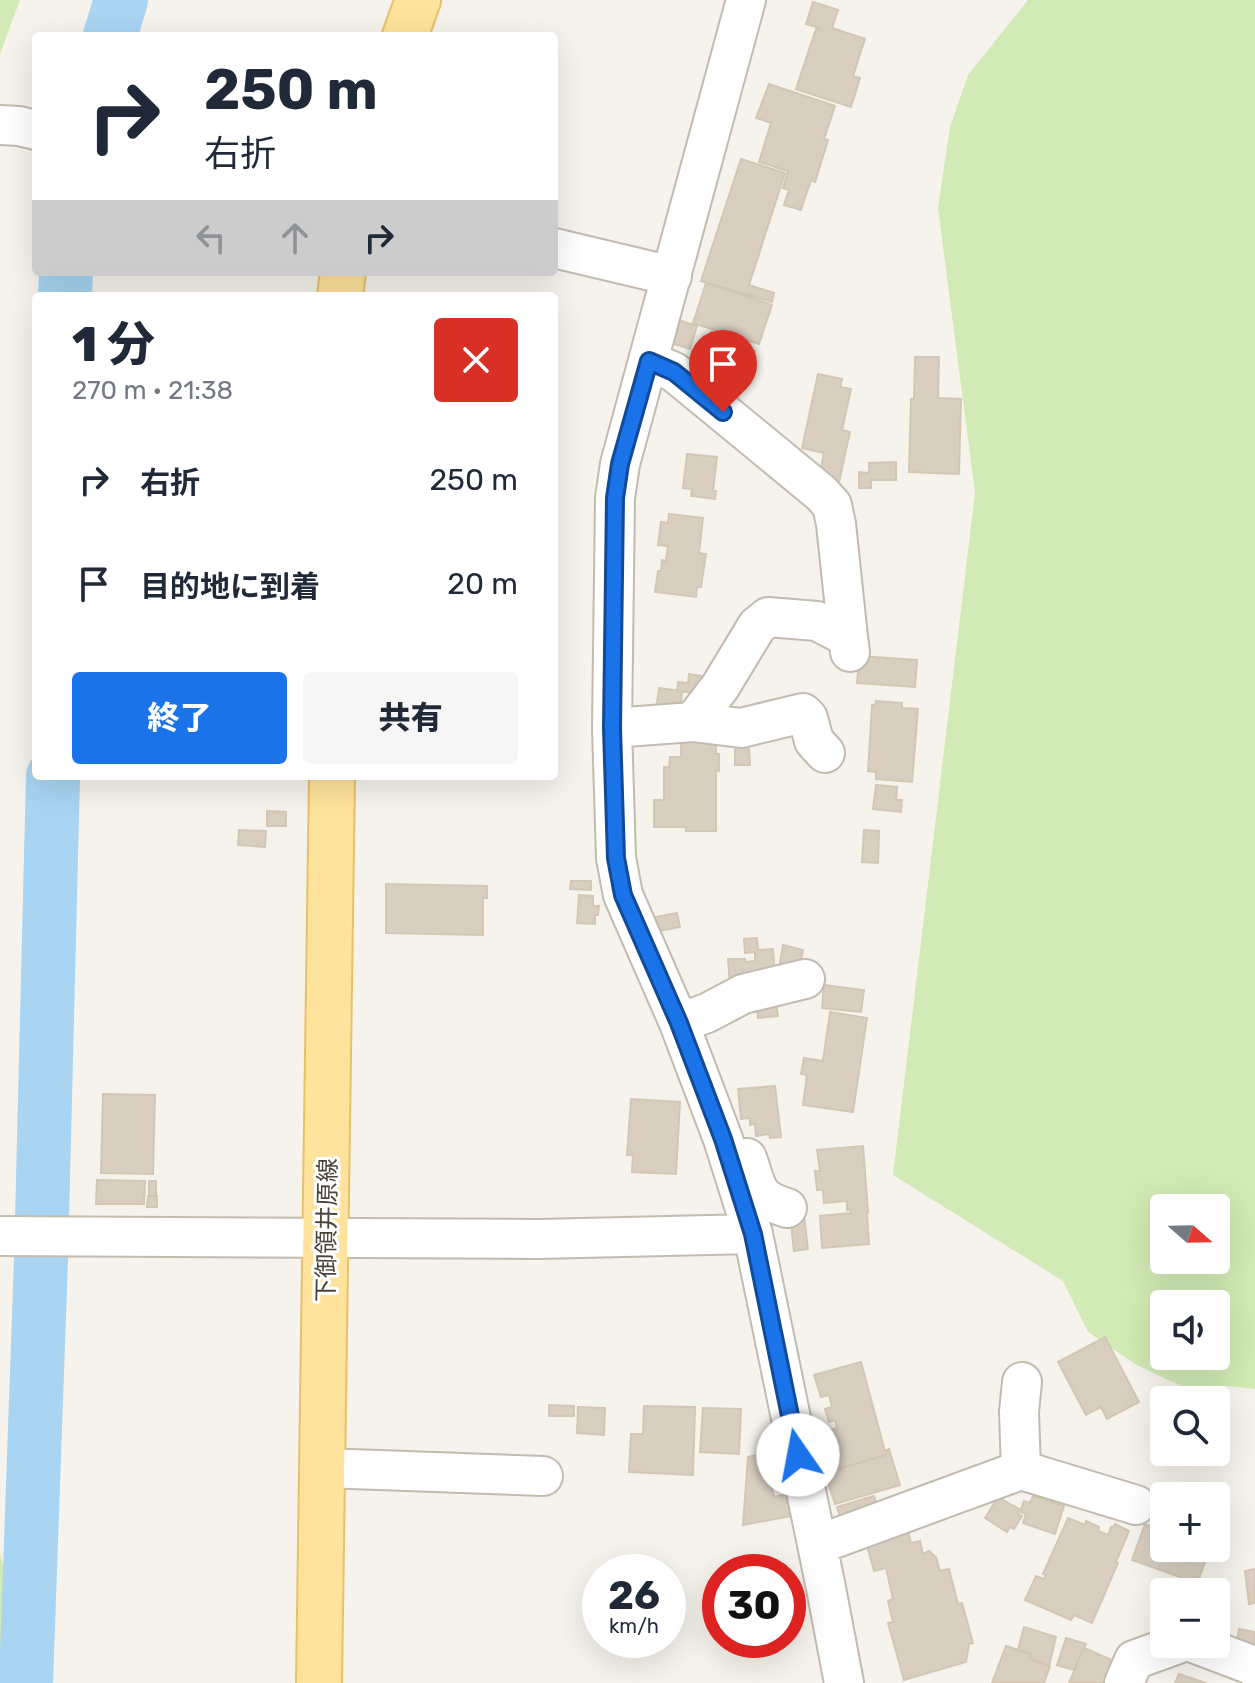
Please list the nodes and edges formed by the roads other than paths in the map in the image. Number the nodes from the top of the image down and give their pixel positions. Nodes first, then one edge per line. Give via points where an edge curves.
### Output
1 (418, 0) edge
2 (746, 0) edge
3 (406, 32) edge
4 (0, 125) edge
5 (32, 129) edge
6 (558, 249) edge
7 (672, 276) junction
8 (649, 361) junction
9 (693, 722) junction
10 (612, 728) junction
11 (825, 753) dead end
12 (332, 780) edge
13 (805, 979) dead end
14 (679, 1023) junction
15 (723, 1139) junction
16 (787, 1208) dead end
17 (753, 1234) junction
18 (28, 1237) edge
19 (327, 1239) junction
20 (1022, 1382) dead end
21 (323, 1468) junction
22 (1021, 1470) junction
23 (543, 1476) dead end
24 (1136, 1505) dead end
25 (817, 1545) junction
26 (1150, 1654) edge
27 (1230, 1657) edge
28 (1255, 1668) edge
29 (319, 1683) edge
30 (844, 1683) edge
31 (1124, 1683) edge

1 - 3 main road
2 - 7 street
4 - 5 street
6 - 7 street
7 - 8 street
8 - 9 street via 674,372 821,493 832,505 836,524 849,644 817,621 768,617
8 - 10 street via 615,498
9 - 10 street
9 - 11 street via 741,728 803,713
10 - 14 street via 616,858 623,895
12 - 19 main road, 下御領井原線
13 - 14 street via 743,994
14 - 15 street
15 - 16 street via 738,1141 743,1148 761,1196
15 - 17 street
17 - 19 street
17 - 25 street
18 - 19 street
19 - 21 main road, 下御領井原線
20 - 22 street
21 - 23 street
21 - 29 main road, 下御領井原線
22 - 24 street
22 - 25 street
25 - 30 street
26 - 31 street via 1134,1660
27 - 28 street

